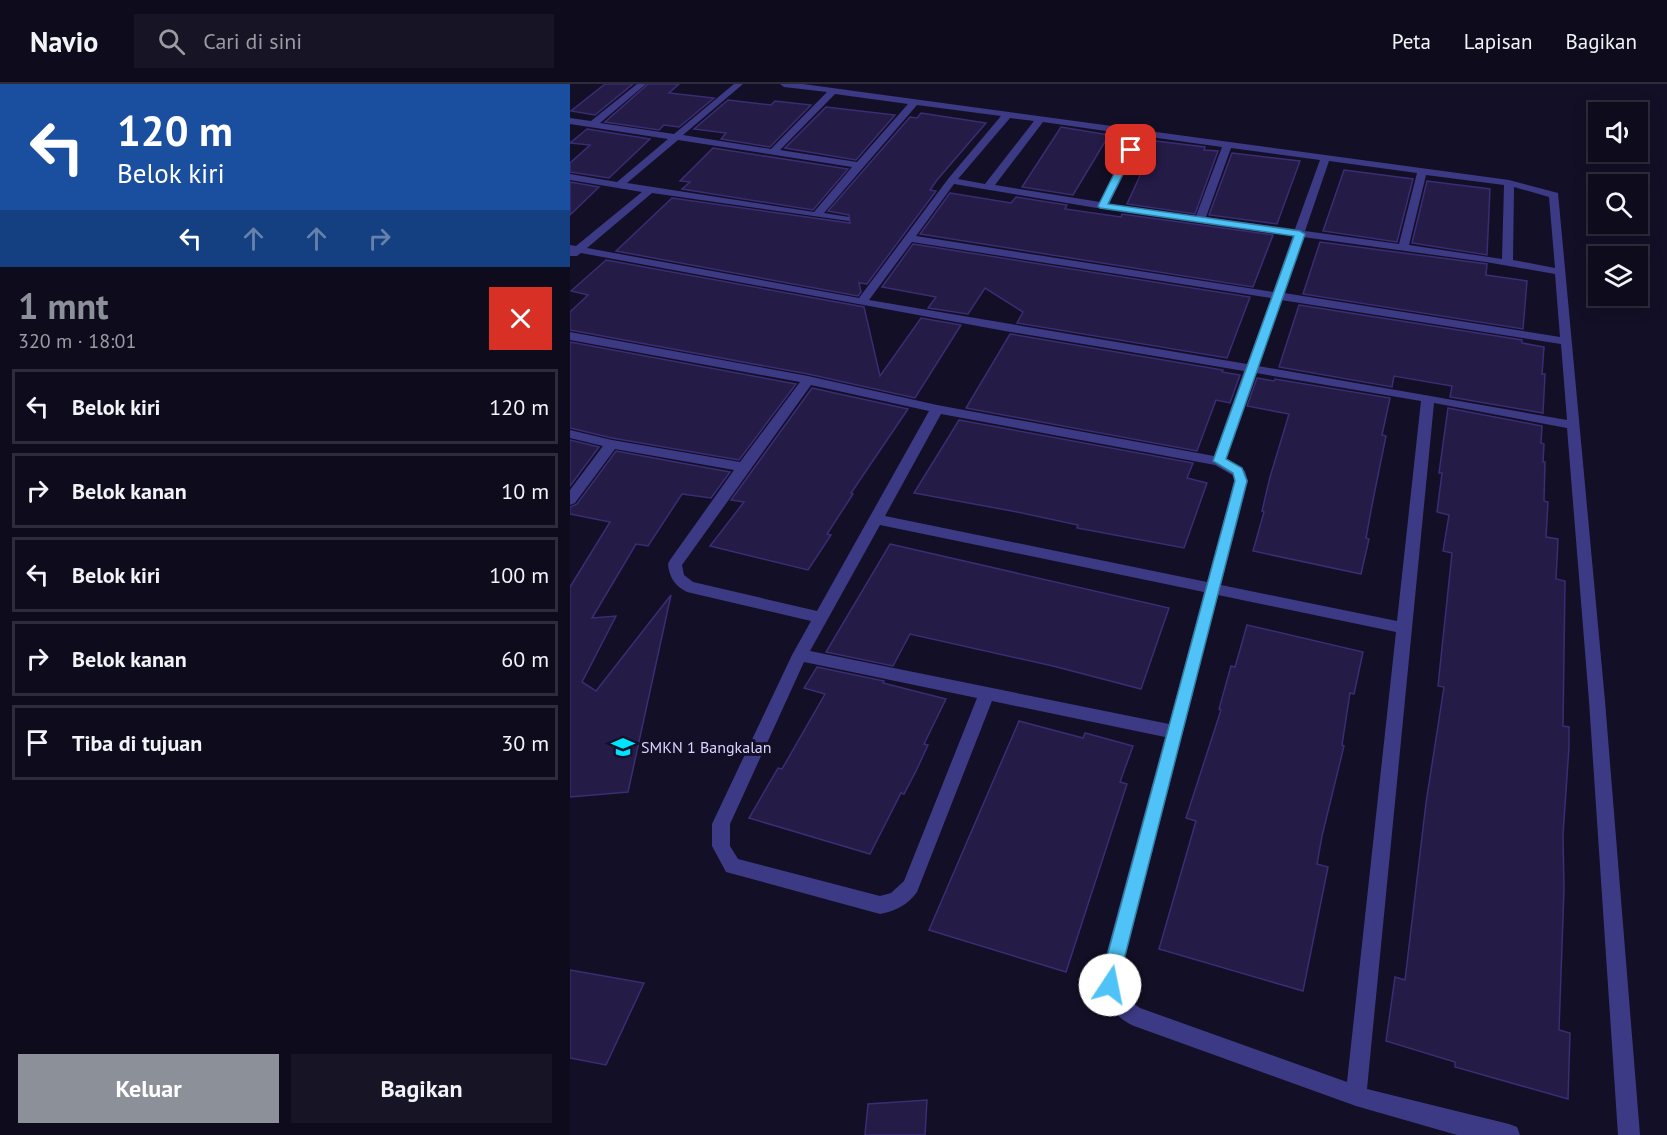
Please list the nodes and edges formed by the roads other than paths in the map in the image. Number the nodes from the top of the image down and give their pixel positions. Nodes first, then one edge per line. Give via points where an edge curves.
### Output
1 (642, 84) edge
2 (739, 84) edge
3 (784, 84) edge
4 (832, 92) junction
5 (915, 101) junction
6 (1008, 114) junction
7 (1041, 118) junction
8 (570, 121) edge
9 (593, 124) junction
10 (1140, 132) junction
11 (676, 138) junction
12 (1228, 144) junction
13 (773, 152) junction
14 (1326, 158) junction
15 (859, 165) junction
16 (1422, 171) junction
17 (570, 177) edge
18 (951, 181) junction
19 (1509, 183) junction
20 (619, 185) junction
21 (988, 187) junction
22 (650, 190) junction
23 (1103, 206) junction
24 (817, 215) junction
25 (845, 219) dead end
26 (1200, 220) junction
27 (1300, 234) junction
28 (909, 238) junction
29 (1403, 249) junction
30 (573, 252) edge
31 (1506, 264) junction
32 (1560, 272) junction
33 (1277, 294) junction
34 (862, 302) junction
35 (570, 336) edge
36 (1566, 340) junction
37 (1251, 368) junction
38 (808, 380) junction
39 (1428, 398) junction
40 (937, 410) junction
41 (1574, 425) junction
42 (570, 434) edge
43 (612, 444) junction
44 (1219, 461) junction
45 (744, 467) junction
46 (570, 500) edge
47 (876, 519) junction
48 (1213, 589) junction
49 (821, 618) junction
50 (1404, 628) junction
51 (800, 656) junction
52 (987, 693) junction
53 (1176, 732) junction
54 (1356, 1096) junction
55 (1466, 1130) edge
56 (1509, 1135) edge
57 (1629, 1135) edge

1 - 9 street
2 - 11 street
3 - 4 street
4 - 5 street
4 - 13 street
5 - 6 street
5 - 15 street
6 - 7 street
6 - 18 street
7 - 10 street
7 - 21 street
8 - 9 street
9 - 11 street
10 - 12 street
10 - 23 street
11 - 13 street
11 - 20 street
12 - 14 street
12 - 26 street
13 - 15 street
14 - 16 street
14 - 27 street
15 - 24 street
16 - 19 street
16 - 29 street
17 - 20 street
18 - 21 street
18 - 28 street
19 - 31 street
19 - 32 street via 1554,195
20 - 22 street
21 - 23 street
22 - 24 street
22 - 30 street
23 - 26 street
24 - 25 street
26 - 27 street
27 - 29 street
27 - 33 street
28 - 33 street
28 - 34 street
29 - 31 street
30 - 34 street
31 - 32 street
32 - 36 street
33 - 36 street
33 - 37 street
34 - 37 street
35 - 38 street
36 - 41 street
37 - 39 street
37 - 44 street
38 - 40 street
38 - 45 street
39 - 41 street
39 - 50 street
40 - 44 street
40 - 47 street
41 - 57 street
42 - 43 street
43 - 45 street
43 - 46 street
44 - 48 street via 1238,471 1241,481
45 - 49 street via 675,564 677,576 692,588
47 - 48 street
47 - 49 street
48 - 50 street
48 - 53 street
49 - 51 street
50 - 54 street
51 - 52 street
51 - 52 street via 721,824 720,847 732,866 880,905 899,898 911,886
52 - 53 street
53 - 54 street via 1111,975 1114,996 1134,1016
54 - 55 street
55 - 56 street

